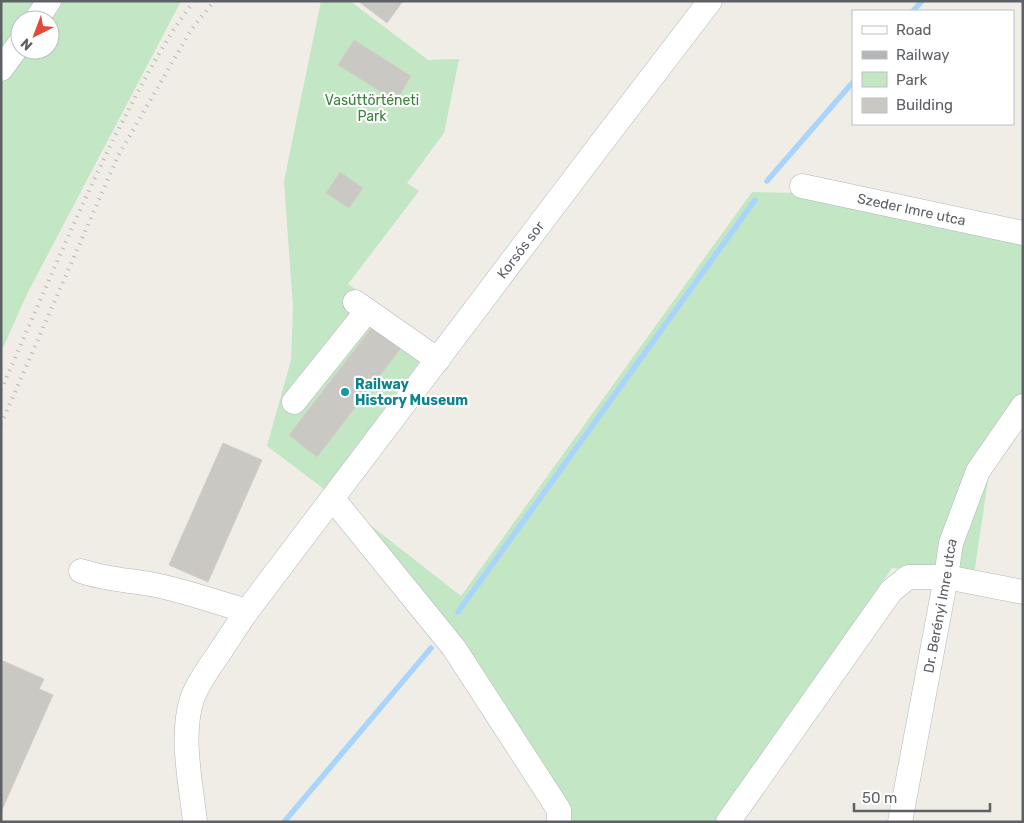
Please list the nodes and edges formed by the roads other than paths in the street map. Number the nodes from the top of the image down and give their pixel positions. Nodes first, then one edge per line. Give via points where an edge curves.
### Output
1 (710, 1) edge
2 (10, 57) edge
3 (1, 69) edge
4 (802, 186) dead end
5 (1023, 233) edge
6 (438, 360) junction
7 (294, 402) dead end
8 (1023, 406) edge
9 (333, 499) junction
10 (81, 571) dead end
11 (946, 577) junction
12 (1023, 592) edge
13 (247, 612) junction
14 (195, 822) edge
15 (559, 822) edge
16 (728, 822) edge
17 (900, 822) edge

1 - 6 street, Korsós sor
2 - 3 street
4 - 5 street, Szeder Imre utca
6 - 7 street via 361,307
6 - 9 street, Korsós sor
8 - 11 street, Dr. Berényi Imre utca via 978,471 951,543
9 - 13 street, Korsós sor
9 - 15 street via 454,648 559,810
10 - 13 street via 174,590
11 - 12 street
11 - 16 street via 908,577 891,591
11 - 17 street, Dr. Berényi Imre utca
13 - 14 street, Korsós sor via 192,699 187,758

